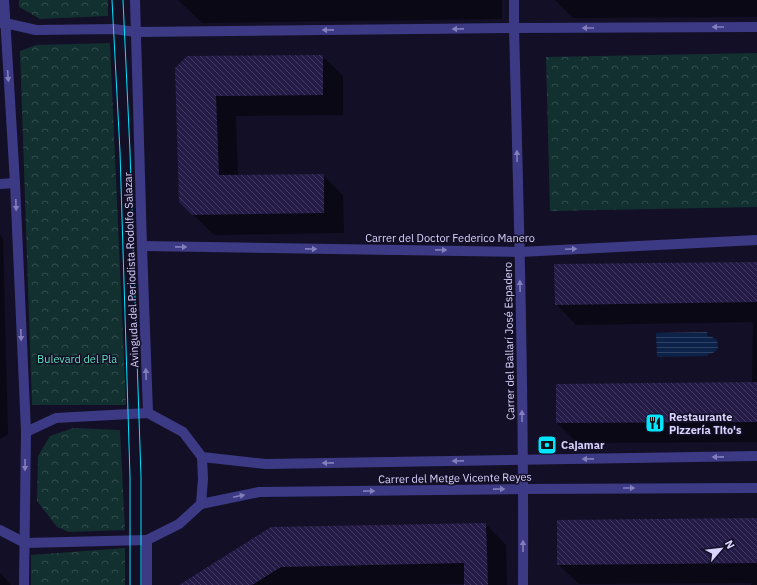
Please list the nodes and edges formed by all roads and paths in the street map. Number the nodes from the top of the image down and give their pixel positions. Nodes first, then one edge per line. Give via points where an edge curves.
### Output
1 (4, 0) edge
2 (135, 0) edge
3 (514, 0) edge
4 (2, 23) edge
5 (757, 27) edge
6 (514, 28) junction
7 (136, 32) junction
8 (15, 183) junction
9 (0, 184) edge
10 (757, 240) edge
11 (142, 246) junction
12 (520, 252) junction
13 (148, 413) junction
14 (26, 432) junction
15 (757, 456) edge
16 (202, 457) junction
17 (523, 460) junction
18 (757, 488) edge
19 (523, 489) junction
20 (201, 504) junction
21 (0, 530) edge
22 (147, 540) junction
23 (25, 543) junction
24 (24, 585) edge
25 (147, 585) edge
26 (523, 585) edge

1 - 4 street
2 - 7 street, Avinguda del Periodista Rodolfo Salazar
3 - 6 street, Carrer del Ballarí José Espadero
4 - 7 street via 36,30 114,29
4 -> 8 street
5 -> 6 street
6 -> 7 street
12 -> 6 street, Carrer del Ballarí José Espadero
7 - 11 street, Avinguda del Periodista Rodolfo Salazar
8 - 9 street
8 -> 14 street
12 -> 10 street, Carrer del Doctor Federico Manero
11 -> 12 street, Carrer del Doctor Federico Manero
13 -> 11 street, Avinguda del Periodista Rodolfo Salazar
17 -> 12 street, Carrer del Ballarí José Espadero
13 - 14 street via 56,418
13 - 16 street via 183,432
14 -> 23 street
15 -> 17 street, Carrer del Metge Vicente Reyes
17 -> 16 street, Carrer del Metge Vicente Reyes via 266,464
16 - 20 street
17 - 19 street, Carrer del Ballarí José Espadero
19 -> 18 street, Carrer del Metge Vicente Reyes
20 -> 19 street, Carrer del Metge Vicente Reyes via 259,492
26 -> 19 street, Carrer del Ballarí José Espadero
20 - 22 street via 179,524
21 - 23 street
22 - 23 street
22 - 25 street
23 - 24 street

